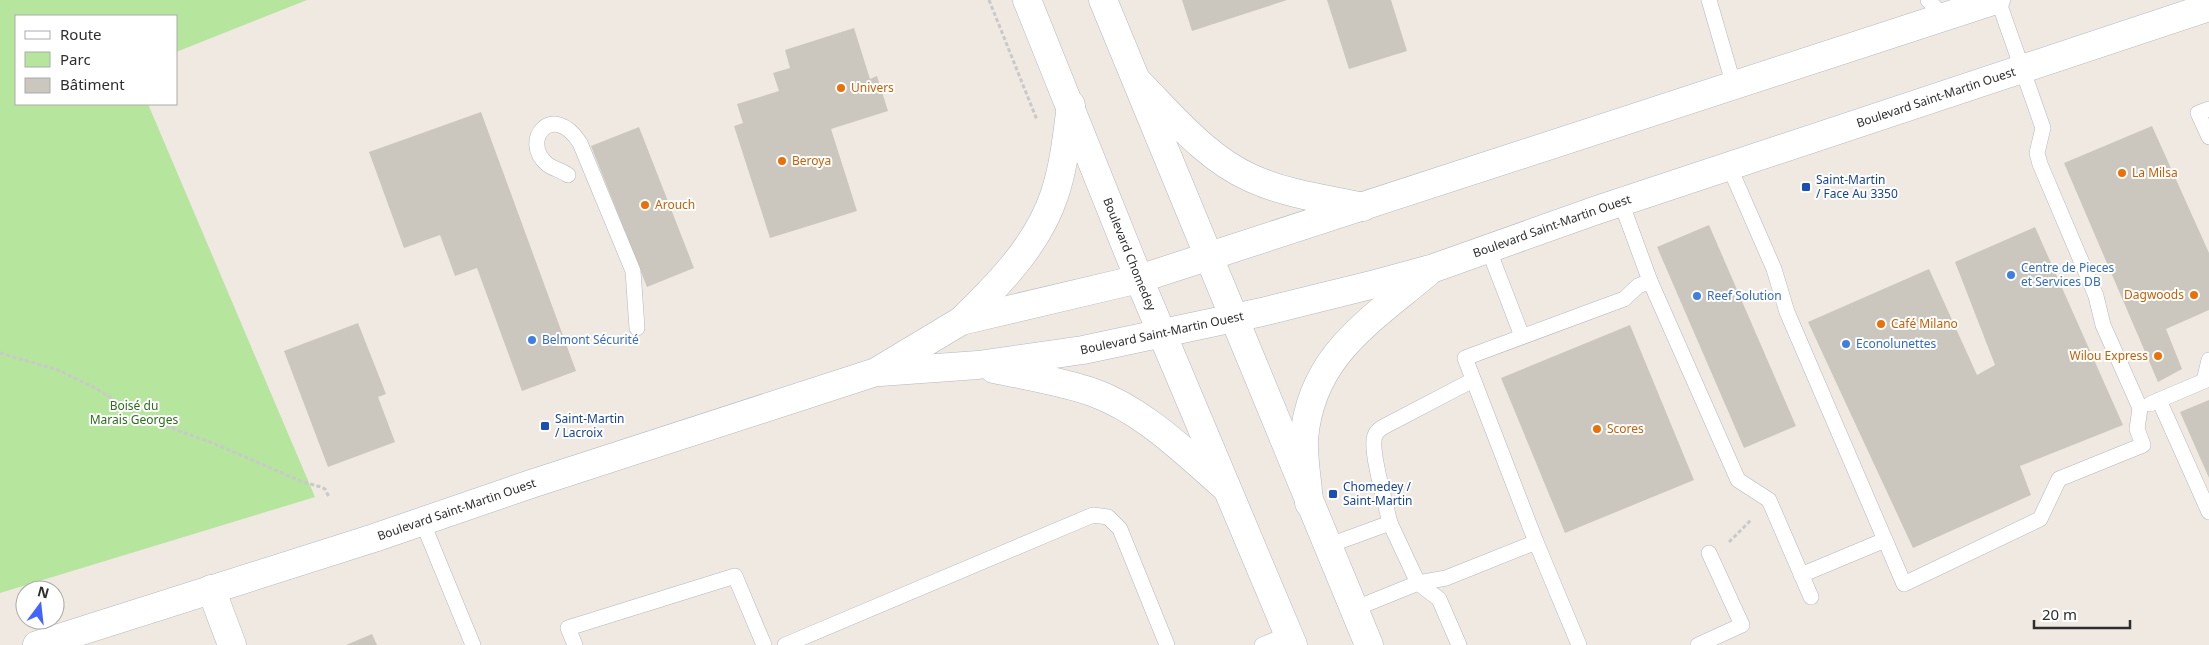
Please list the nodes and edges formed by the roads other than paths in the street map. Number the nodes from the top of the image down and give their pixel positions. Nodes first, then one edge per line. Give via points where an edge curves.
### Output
1 (1027, 0) edge
2 (1103, 0) edge
3 (1709, 0) edge
4 (1997, 0) edge
5 (2209, 7) edge
6 (1936, 9) edge
7 (2024, 69) junction
8 (1138, 82) junction
9 (1734, 86) junction
10 (1071, 105) junction
11 (2209, 109) edge
12 (2209, 137) edge
13 (1729, 166) junction
14 (568, 175) dead end
15 (1621, 202) junction
16 (1364, 207) junction
17 (1488, 248) junction
18 (1208, 257) junction
19 (1434, 268) junction
20 (1139, 279) junction
21 (1650, 281) junction
22 (1233, 318) junction
23 (961, 321) junction
24 (637, 328) dead end
25 (1162, 333) junction
26 (1522, 336) junction
27 (2209, 360) edge
28 (978, 365) junction
29 (876, 372) junction
30 (1473, 380) junction
31 (2159, 400) junction
32 (2140, 408) junction
33 (1226, 488) junction
34 (1309, 503) junction
35 (2209, 512) edge
36 (422, 521) junction
37 (1390, 523) junction
38 (1884, 540) junction
39 (1536, 542) junction
40 (1327, 546) junction
41 (1709, 552) road end
42 (1801, 575) junction
43 (1418, 583) junction
44 (211, 589) junction
45 (1811, 597) dead end
46 (1354, 609) junction
47 (1290, 639) edge
48 (37, 645) edge
49 (232, 645) edge
50 (473, 645) edge
51 (575, 645) edge
52 (764, 645) edge
53 (785, 645) edge
54 (1167, 645) edge
55 (1262, 645) edge
56 (1368, 645) edge
57 (1459, 645) edge
58 (1579, 645) edge
59 (1698, 645) edge

1 - 10 main road, Boulevard Chomedey
2 - 8 main road
3 - 9 lane
4 - 6 main road, Boulevard Saint-Martin Ouest
4 - 7 lane
5 - 7 main road, Boulevard Saint-Martin Ouest
6 - 9 main road, Boulevard Saint-Martin Ouest
7 - 13 main road, Boulevard Saint-Martin Ouest
7 - 32 lane via 2043,128 2038,153 2040,164
8 - 16 main road via 1207,149 1243,174 1281,188
8 - 18 main road
9 - 16 main road, Boulevard Saint-Martin Ouest
10 - 20 main road, Boulevard Chomedey
10 - 23 main road via 1063,161 1048,212 1021,256
11 - 12 lane via 2198,113
13 - 15 main road, Boulevard Saint-Martin Ouest
13 - 38 lane
14 - 24 lane via 553,168 540,156 537,141 544,127 563,125 580,143 633,271
15 - 17 main road, Boulevard Saint-Martin Ouest
15 - 21 lane
16 - 18 main road, Boulevard Saint-Martin Ouest
17 - 19 main road, Boulevard Saint-Martin Ouest
17 - 26 lane
18 - 20 main road, Boulevard Saint-Martin Ouest
18 - 22 main road
19 - 22 main road, Boulevard Saint-Martin Ouest
19 - 34 main road via 1357,331 1323,373 1310,406 1304,441
20 - 23 main road, Boulevard Saint-Martin Ouest
20 - 25 main road, Boulevard Chomedey
21 - 26 lane via 1624,298
21 - 42 lane via 1738,480 1769,500
22 - 25 main road, Boulevard Saint-Martin Ouest
22 - 34 main road
23 - 29 main road, Boulevard Saint-Martin Ouest
25 - 28 main road, Boulevard Saint-Martin Ouest via 1083,350
25 - 33 main road, Boulevard Chomedey
26 - 30 lane via 1465,358
27 - 31 lane via 2204,381
28 - 29 main road, Boulevard Saint-Martin Ouest
28 - 33 main road via 1072,386 1114,402 1156,429
29 - 36 main road, Boulevard Saint-Martin Ouest
30 - 37 lane via 1376,433 1375,454
30 - 39 lane
31 - 32 lane
31 - 35 lane
32 - 38 lane via 2137,429 2143,445 2059,479 2040,519 1904,584
33 - 47 main road, Boulevard Chomedey
34 - 40 main road
36 - 44 main road, Boulevard Saint-Martin Ouest
36 - 50 lane
37 - 40 lane
37 - 43 lane
38 - 42 lane
39 - 43 lane via 1446,578
39 - 58 lane
40 - 46 main road
41 - 59 lane via 1742,625
42 - 45 lane
43 - 46 lane
43 - 57 lane via 1439,599
44 - 48 main road, Boulevard Saint-Martin Ouest
44 - 49 main road
46 - 56 main road
47 - 55 lane
51 - 52 lane via 568,628 735,576
53 - 54 lane via 1093,515 1108,517 1120,529

